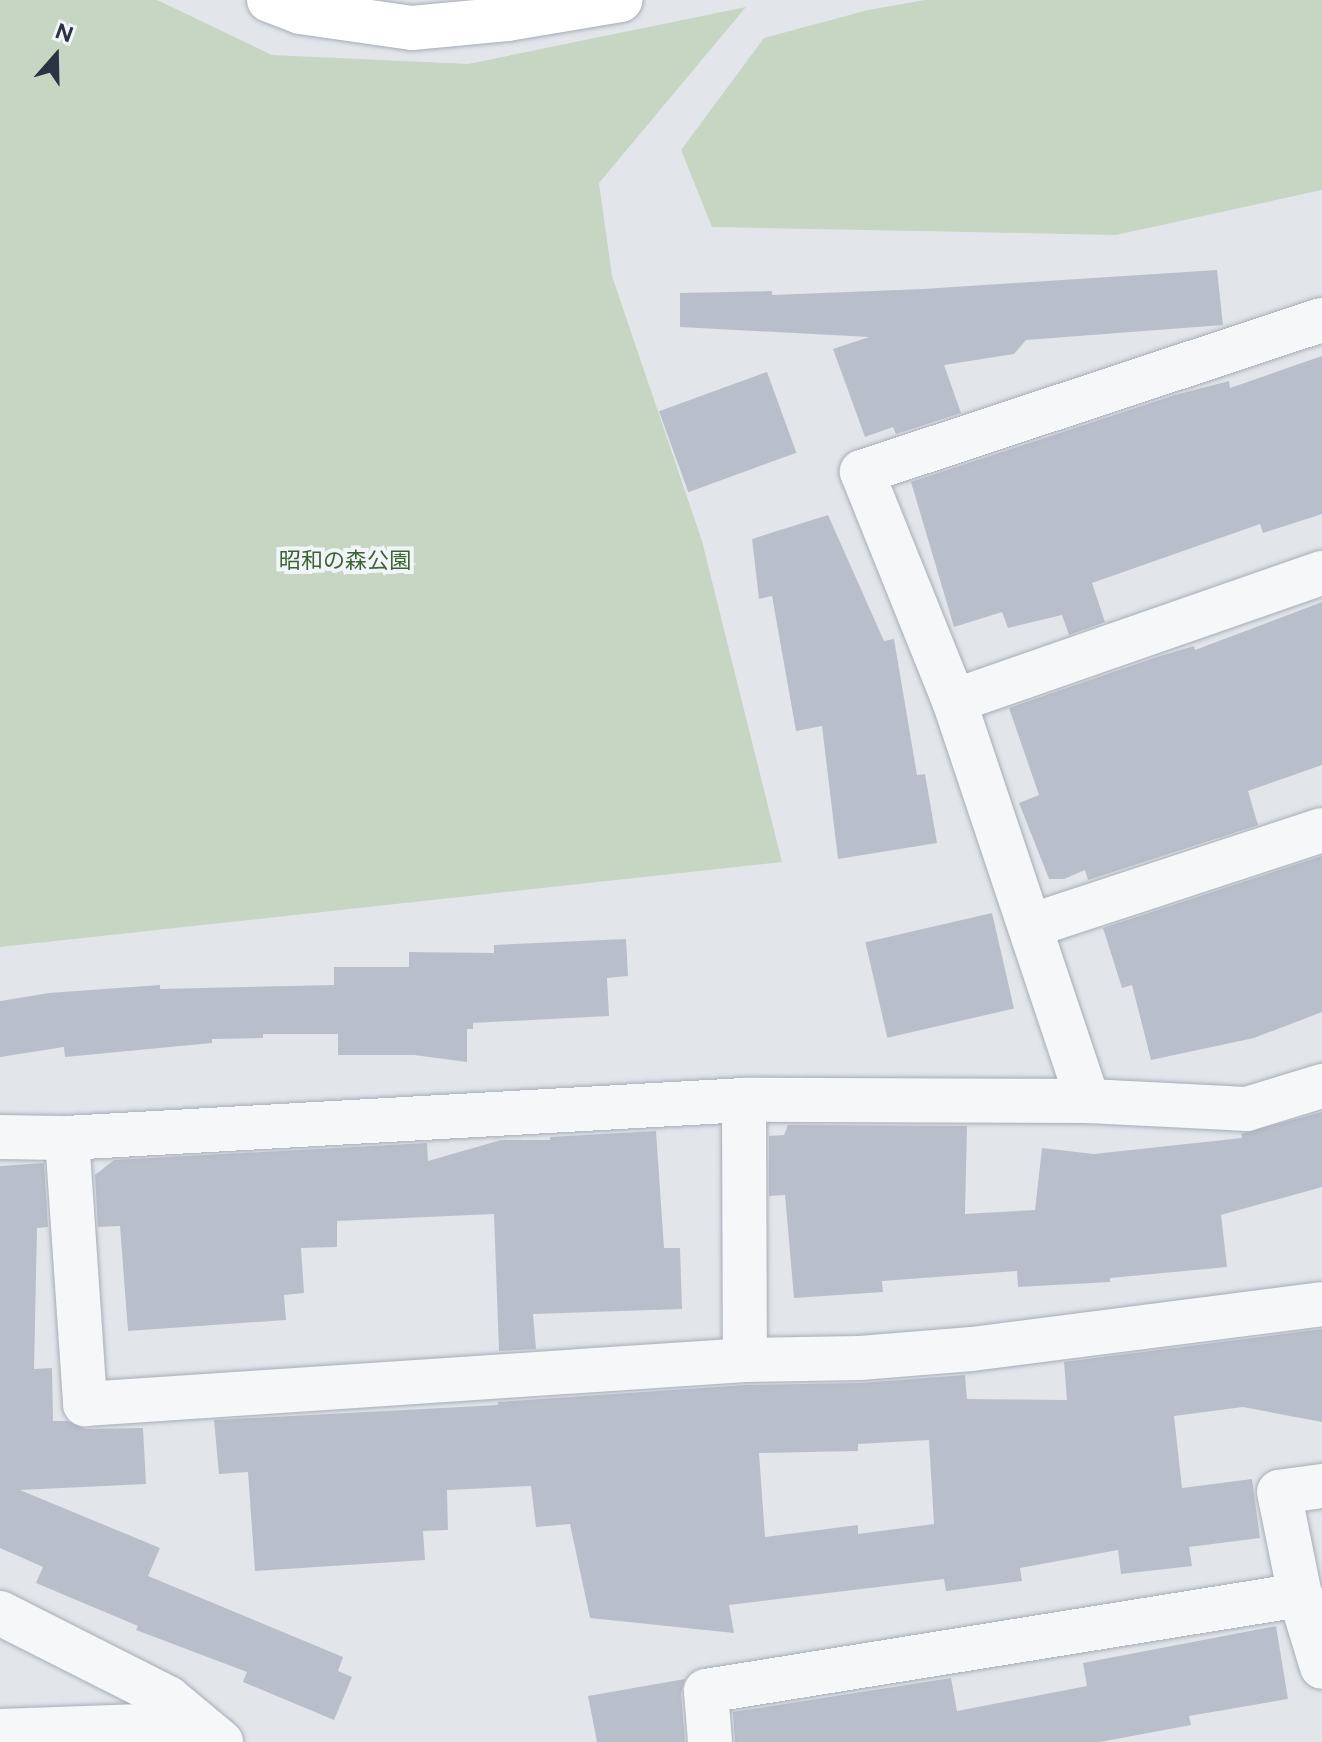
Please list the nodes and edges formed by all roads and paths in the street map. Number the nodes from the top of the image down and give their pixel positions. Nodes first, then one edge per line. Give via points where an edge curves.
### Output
1 (269, 0) edge
2 (620, 0) edge
3 (1322, 320) edge
4 (1322, 573) edge
5 (954, 701) junction
6 (1322, 830) edge
7 (1030, 926) junction
8 (1322, 1086) edge
9 (744, 1100) junction
10 (1088, 1101) junction
11 (0, 1137) edge
12 (67, 1138) junction
13 (1322, 1304) edge
14 (745, 1360) junction
15 (1322, 1486) edge
16 (1300, 1595) junction
17 (0, 1613) edge
18 (1322, 1667) edge
19 (0, 1731) edge
20 (210, 1733) edge
21 (710, 1742) edge

1 - 2 street via 300,12 412,28
3 - 5 street via 862,472
4 - 5 street
5 - 7 street
6 - 7 street
7 - 10 street
8 - 10 street via 1247,1109
9 - 10 street
9 - 12 street
9 - 14 street
11 - 12 street
12 - 14 street via 85,1404
13 - 14 street via 972,1349
15 - 16 street via 1279,1492
16 - 18 street
16 - 21 street via 706,1691
17 - 20 street via 168,1698
19 - 20 street

